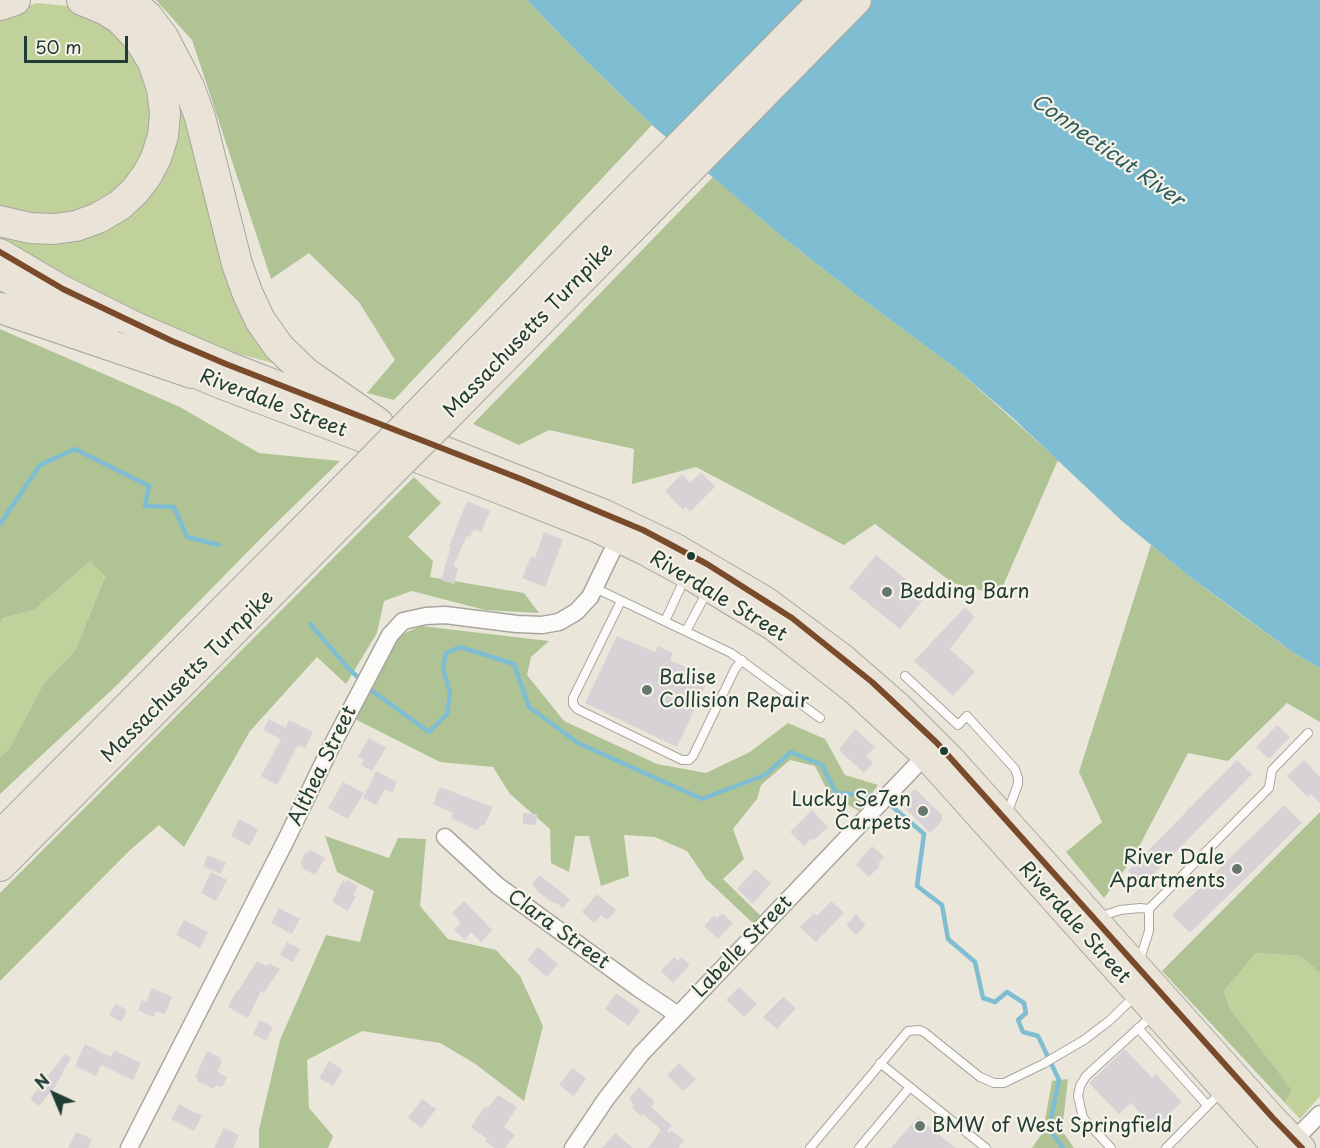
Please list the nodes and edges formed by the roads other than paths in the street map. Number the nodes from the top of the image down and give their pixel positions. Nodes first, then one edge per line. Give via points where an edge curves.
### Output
1 (15, 0) edge
2 (82, 0) edge
3 (129, 0) edge
4 (824, 0) edge
5 (856, 0) edge
6 (0, 5) edge
7 (0, 221) edge
8 (0, 252) edge
9 (585, 258) junction
10 (0, 275) edge
11 (0, 308) edge
12 (192, 373) junction
13 (378, 423) junction
14 (378, 469) junction
15 (621, 530) junction
16 (687, 575) junction
17 (595, 588) junction
18 (710, 588) junction
19 (621, 601) junction
20 (665, 621) junction
21 (686, 631) junction
22 (742, 660) junction
23 (905, 676) dead end
24 (920, 708) junction
25 (820, 718) dead end
26 (1308, 733) dead end
27 (931, 750) junction
28 (1006, 818) junction
29 (0, 836) edge
30 (446, 837) dead end
31 (0, 867) edge
32 (1149, 909) junction
33 (1095, 918) junction
34 (1137, 965) junction
35 (1137, 993) junction
36 (678, 1015) junction
37 (1147, 1020) junction
38 (880, 1063) junction
39 (910, 1087) junction
40 (1215, 1097) junction
41 (1320, 1114) edge
42 (1291, 1145) edge
43 (129, 1148) edge
44 (573, 1148) edge
45 (810, 1148) edge
46 (859, 1148) edge
47 (986, 1148) edge
48 (1111, 1148) edge
49 (1166, 1148) edge

1 - 6 highway
2 - 7 highway via 120,19 153,62 165,113 156,158 135,191 92,221 48,229
3 - 13 highway via 164,37 189,87 237,264 260,320 296,365
4 - 9 highway, Massachusetts Turnpike
5 - 9 highway, Massachusetts Turnpike
8 - 13 main road, Riverdale Street via 63,289 162,337
9 - 14 highway, Massachusetts Turnpike, bridge
10 - 12 main road, Riverdale Street via 76,318
11 - 12 highway
12 - 15 main road, Riverdale Street via 544,507
13 - 15 main road, Riverdale Street via 521,479
14 - 29 highway, Massachusetts Turnpike
14 - 31 highway, Massachusetts Turnpike
15 - 16 main road, Riverdale Street
15 - 17 street, Althea Street
15 - 24 main road, Riverdale Street via 707,564 775,606
16 - 18 main road, Riverdale Street
16 - 20 lane
17 - 19 lane
17 - 43 street, Althea Street via 576,612 551,624 445,615 410,618 398,625 361,689
18 - 21 lane
18 - 27 main road, Riverdale Street via 815,658
19 - 20 lane
19 - 22 lane via 573,698 577,709 689,760
20 - 21 lane
21 - 22 lane
22 - 25 lane
23 - 24 lane
24 - 27 main road, Riverdale Street
24 - 28 lane via 958,725 967,716 1015,769 1018,784
26 - 32 lane via 1272,770 1269,788
27 - 28 main road, Riverdale Street
27 - 35 main road, Riverdale Street
27 - 36 street, Labelle Street
28 - 33 main road, Riverdale Street
30 - 36 street, Clara Street via 498,886
32 - 33 lane via 1120,910
32 - 34 lane via 1149,931
33 - 34 main road, Riverdale Street
34 - 42 main road, Riverdale Street
35 - 37 main road, Riverdale Street
35 - 38 lane via 1096,1031 1009,1082 989,1082 924,1032 913,1029 903,1034
36 - 44 street, Labelle Street via 623,1076
37 - 40 main road, Riverdale Street
37 - 48 lane via 1086,1076 1078,1096 1083,1118
38 - 39 lane
38 - 45 lane
39 - 46 lane
39 - 47 lane
40 - 42 main road, Riverdale Street
40 - 49 lane
41 - 42 street

